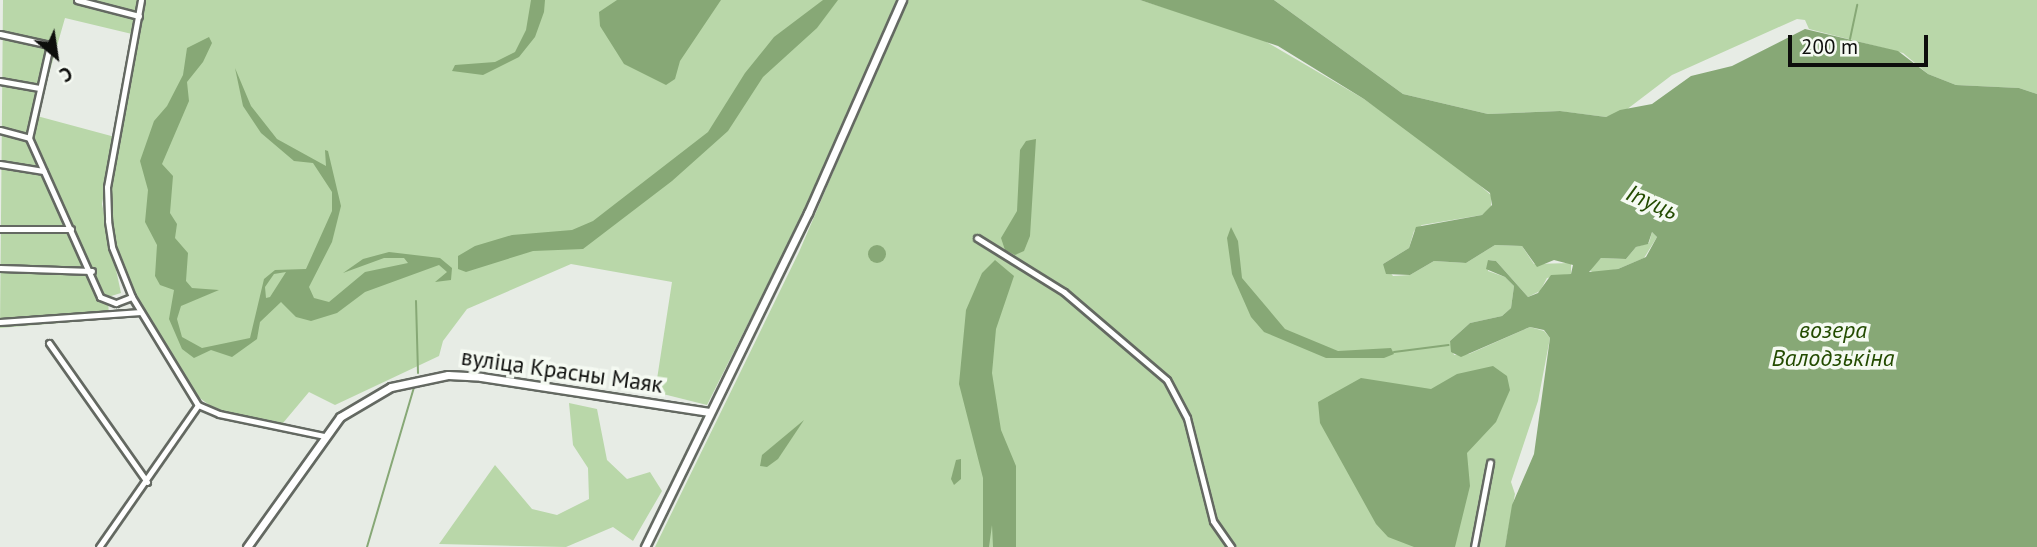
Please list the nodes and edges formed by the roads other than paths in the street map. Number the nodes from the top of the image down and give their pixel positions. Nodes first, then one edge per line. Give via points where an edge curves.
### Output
1 (77, 0) edge
2 (141, 0) edge
3 (94, 2) edge
4 (902, 2) edge
5 (139, 16) junction
6 (0, 34) edge
7 (0, 80) edge
8 (39, 88) junction
9 (0, 130) edge
10 (29, 138) junction
11 (0, 164) edge
12 (43, 171) junction
13 (0, 229) edge
14 (71, 229) junction
15 (977, 238) dead end
16 (0, 268) edge
17 (92, 271) junction
18 (132, 297) junction
19 (141, 313) junction
20 (0, 322) edge
21 (49, 343) dead end
22 (198, 405) junction
23 (709, 412) junction
24 (324, 436) junction
25 (1490, 463) dead end
26 (147, 482) junction
27 (99, 547) edge
28 (247, 547) edge
29 (645, 547) edge
30 (1231, 547) edge
31 (1474, 547) edge

1 - 3 street
2 - 5 street
3 - 5 street
4 - 23 street via 808,214
5 - 18 street via 107,187 111,247
6 - 8 street via 50,45
7 - 8 street
8 - 10 street
9 - 10 street
10 - 12 street
11 - 12 street
12 - 14 street
13 - 14 street
14 - 17 street
15 - 30 street via 1064,292 1167,380 1187,418 1213,521
16 - 17 street
17 - 18 street via 100,297 107,302
18 - 19 street
19 - 20 street
19 - 22 street
21 - 26 street
22 - 24 street via 219,414
22 - 26 street
23 - 24 street, вуліца Красны Маяк via 448,375 402,384 370,397
23 - 29 street
24 - 28 street, вуліца Красны Маяк
25 - 31 street
26 - 27 street

